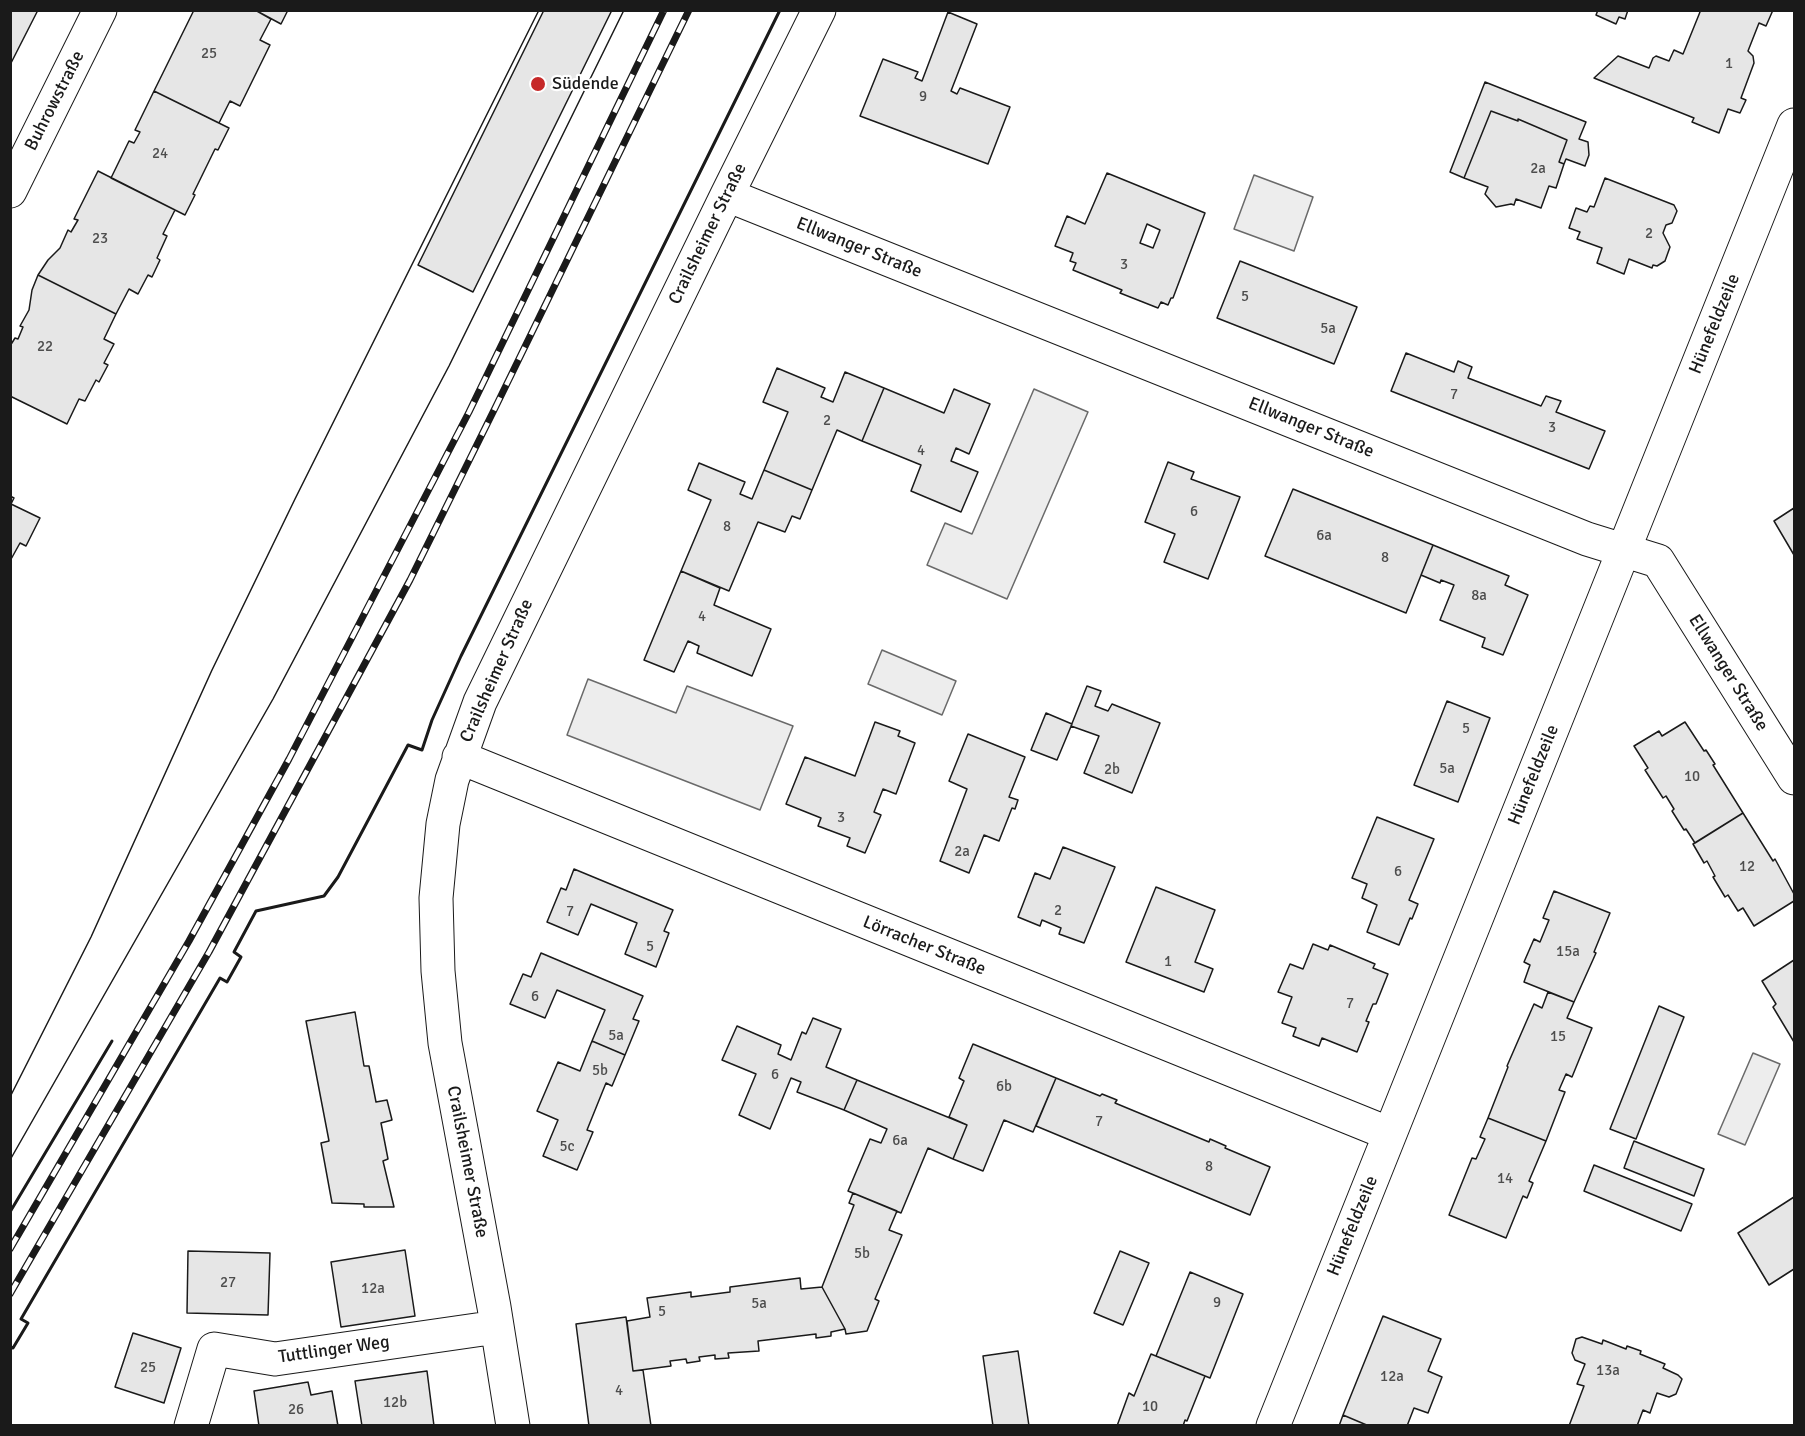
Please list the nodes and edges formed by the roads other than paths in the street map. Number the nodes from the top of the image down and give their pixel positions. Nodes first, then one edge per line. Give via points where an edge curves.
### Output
1 (100, 10) edge
2 (819, 10) edge
3 (1794, 125) edge
4 (10, 191) edge
5 (727, 195) junction
6 (1624, 550) junction
7 (459, 757) junction
8 (1794, 778) edge
9 (1390, 1134) junction
10 (497, 1327) junction
11 (191, 1425) edge
12 (513, 1425) edge
13 (1273, 1425) edge

1 - 4 street, Buhrowstraße
2 - 5 street, Crailsheimer Straße
3 - 6 street, Hünefeldzeile
5 - 6 street, Ellwanger Straße via 1587,539
5 - 7 street, Crailsheimer Straße via 480,702
6 - 8 street, Ellwanger Straße via 1658,561
6 - 9 street, Hünefeldzeile
7 - 9 street, Lörracher Straße
7 - 10 street, Crailsheimer Straße via 443,824 436,898 438,971 445,1043
9 - 13 street, Hünefeldzeile
10 - 11 street, Tuttlinger Weg via 275,1359 214,1349
10 - 12 street, Crailsheimer Straße

